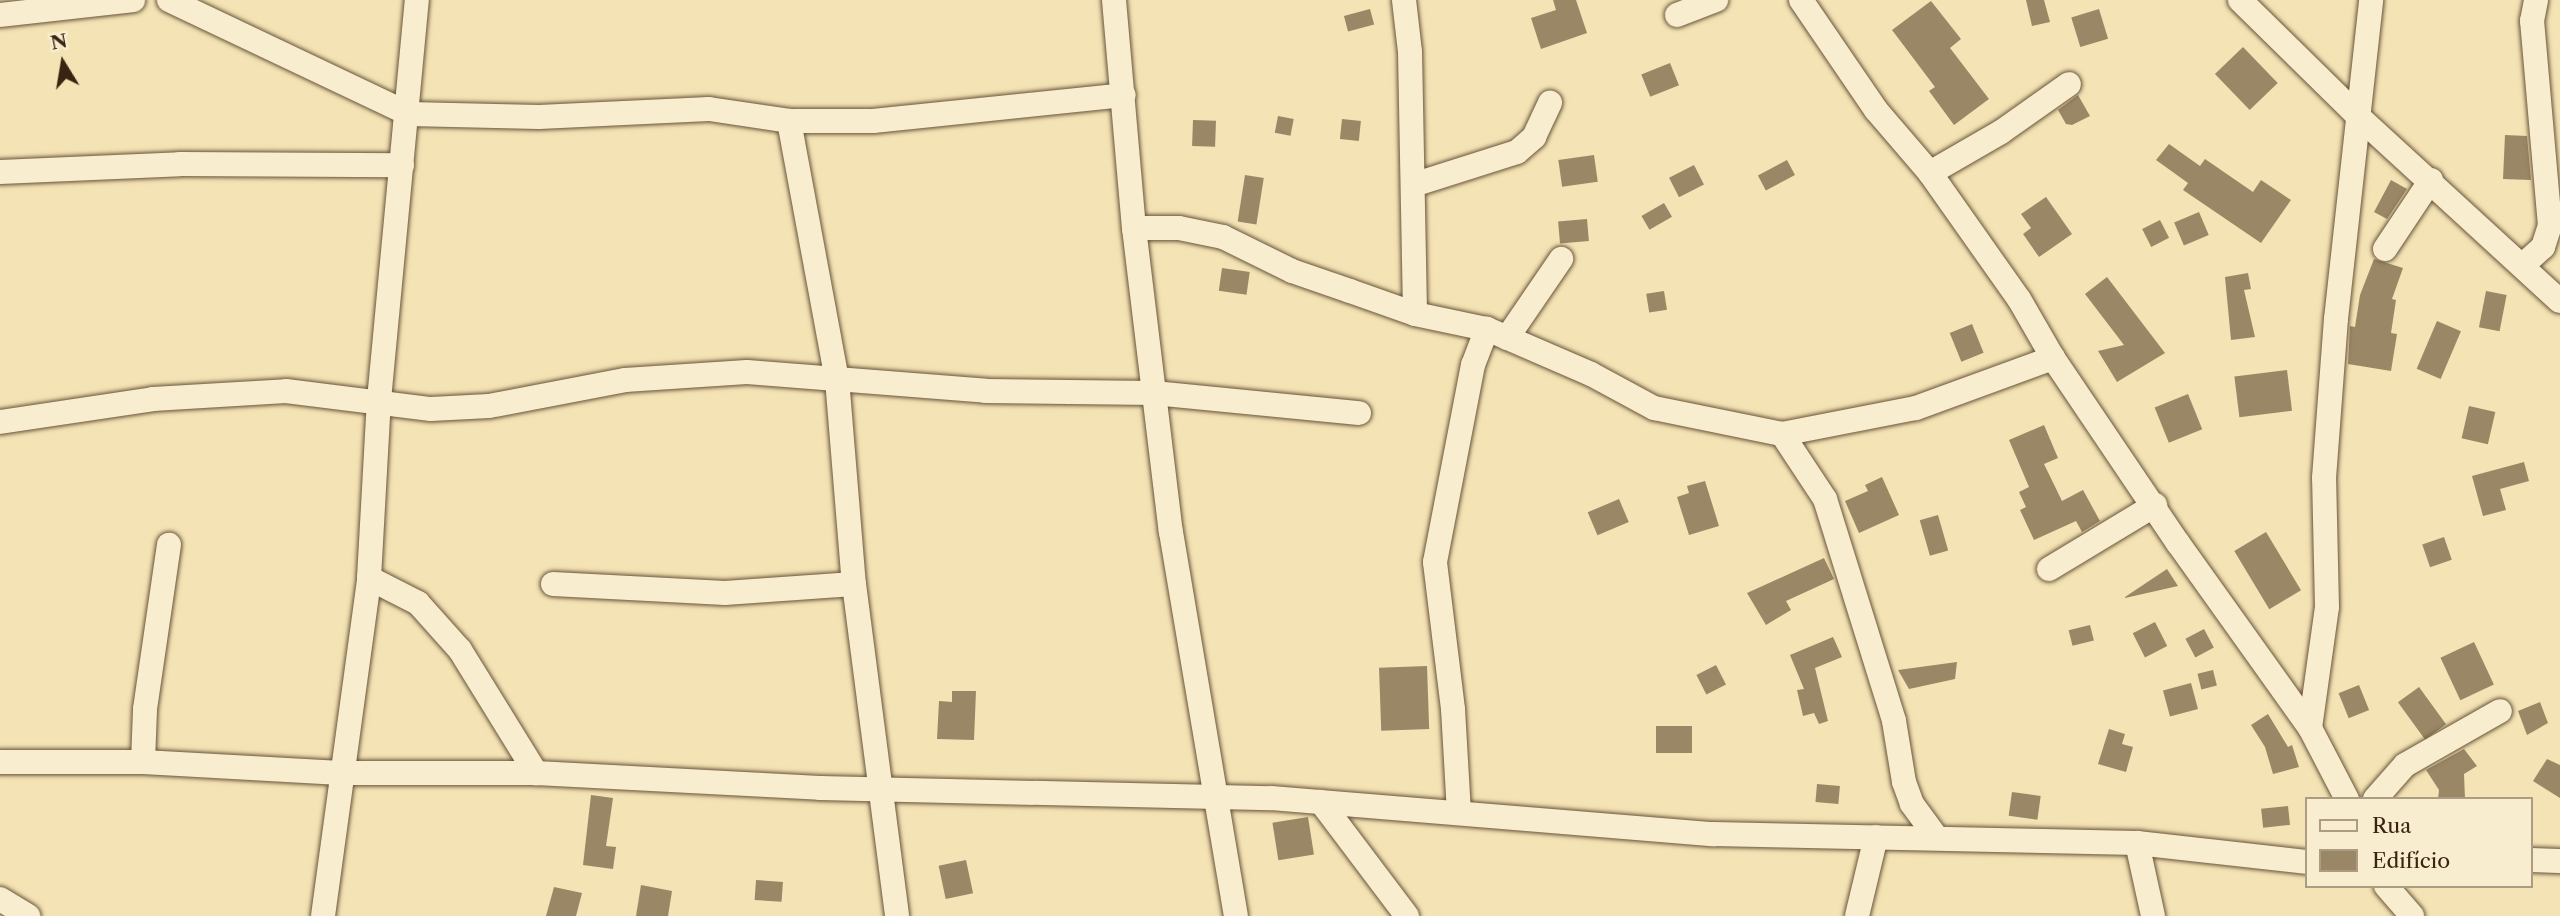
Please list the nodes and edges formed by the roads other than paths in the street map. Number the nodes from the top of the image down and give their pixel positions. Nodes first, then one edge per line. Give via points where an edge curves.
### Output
1 (133, 0) edge
2 (169, 0) edge
3 (417, 0) edge
4 (1114, 0) edge
5 (1404, 0) edge
6 (1716, 0) edge
7 (1801, 0) edge
8 (2240, 0) edge
9 (2371, 0) edge
10 (2536, 0) edge
11 (0, 15) edge
12 (1676, 15) dead end
13 (2068, 84) dead end
14 (1125, 94) junction
15 (1550, 103) dead end
16 (409, 114) junction
17 (2360, 118) junction
18 (789, 121) junction
19 (402, 165) junction
20 (0, 173) edge
21 (1930, 173) junction
22 (2431, 180) junction
23 (1413, 185) junction
24 (1134, 228) junction
25 (2385, 249) dead end
26 (1561, 259) dead end
27 (2523, 265) junction
28 (2560, 301) edge
29 (1415, 314) junction
30 (1497, 333) junction
31 (2053, 358) junction
32 (837, 379) junction
33 (1154, 393) junction
34 (379, 400) junction
35 (1359, 413) dead end
36 (0, 422) edge
37 (1782, 434) junction
38 (2154, 505) junction
39 (169, 545) dead end
40 (2049, 569) dead end
41 (369, 578) junction
42 (554, 584) dead end
43 (854, 584) junction
44 (2500, 711) dead end
45 (2310, 728) junction
46 (143, 761) junction
47 (0, 762) edge
48 (341, 773) junction
49 (536, 773) junction
50 (881, 788) junction
51 (2346, 797) edge
52 (2377, 797) edge
53 (1219, 799) junction
54 (1321, 802) junction
55 (1459, 813) junction
56 (1875, 837) junction
57 (1937, 838) junction
58 (2137, 843) junction
59 (2532, 860) edge
60 (2560, 861) edge
61 (2304, 862) edge
62 (2388, 888) edge
63 (0, 899) edge
64 (28, 916) edge
65 (323, 916) edge
66 (897, 916) edge
67 (1236, 916) edge
68 (1407, 916) edge
69 (1857, 916) edge
70 (2153, 916) edge
71 (2412, 916) edge

1 - 11 street
2 - 16 street
3 - 16 street
4 - 14 street
5 - 23 street
6 - 12 street
7 - 21 street via 1876,110
8 - 17 street
9 - 17 street
10 - 27 street via 2532,22 2550,226 2543,247
13 - 21 street via 2001,132
14 - 18 street via 873,121
14 - 24 street
15 - 23 street via 1534,137 1517,152
16 - 18 street via 539,117 709,109
16 - 19 street
17 - 22 street
17 - 45 street via 2336,319 2324,478 2327,607
18 - 32 street
19 - 20 street via 180,164
19 - 34 street
21 - 31 street via 2019,299
22 - 25 street
22 - 27 street
23 - 29 street
24 - 29 street via 1179,228 1223,237 1293,271
24 - 33 street
26 - 30 street
27 - 28 street
29 - 30 street
30 - 37 street via 1591,374 1654,408
30 - 55 street via 1473,365 1435,562 1453,709
31 - 37 street via 1916,408
31 - 38 street
32 - 33 street via 986,391
32 - 34 street via 687,373 488,406 431,409
32 - 43 street
33 - 35 street
33 - 53 street via 1171,532
34 - 36 street via 273,392 153,399
34 - 41 street
37 - 57 street via 1825,499 1894,721 1904,782 1912,804
38 - 40 street
38 - 45 street
39 - 46 street via 145,709
41 - 48 street
41 - 49 street via 418,603 460,650
42 - 43 street via 725,593
43 - 50 street
44 - 52 street via 2405,765
45 - 51 street
46 - 47 street
46 - 48 street
48 - 49 street
48 - 65 street
49 - 50 street
50 - 53 street
50 - 66 street
53 - 54 street
53 - 67 street
54 - 55 street
54 - 68 street
55 - 56 street via 1713,834
56 - 57 street
56 - 69 street
57 - 58 street
58 - 61 street
58 - 70 street
59 - 60 street
62 - 71 street
63 - 64 street

